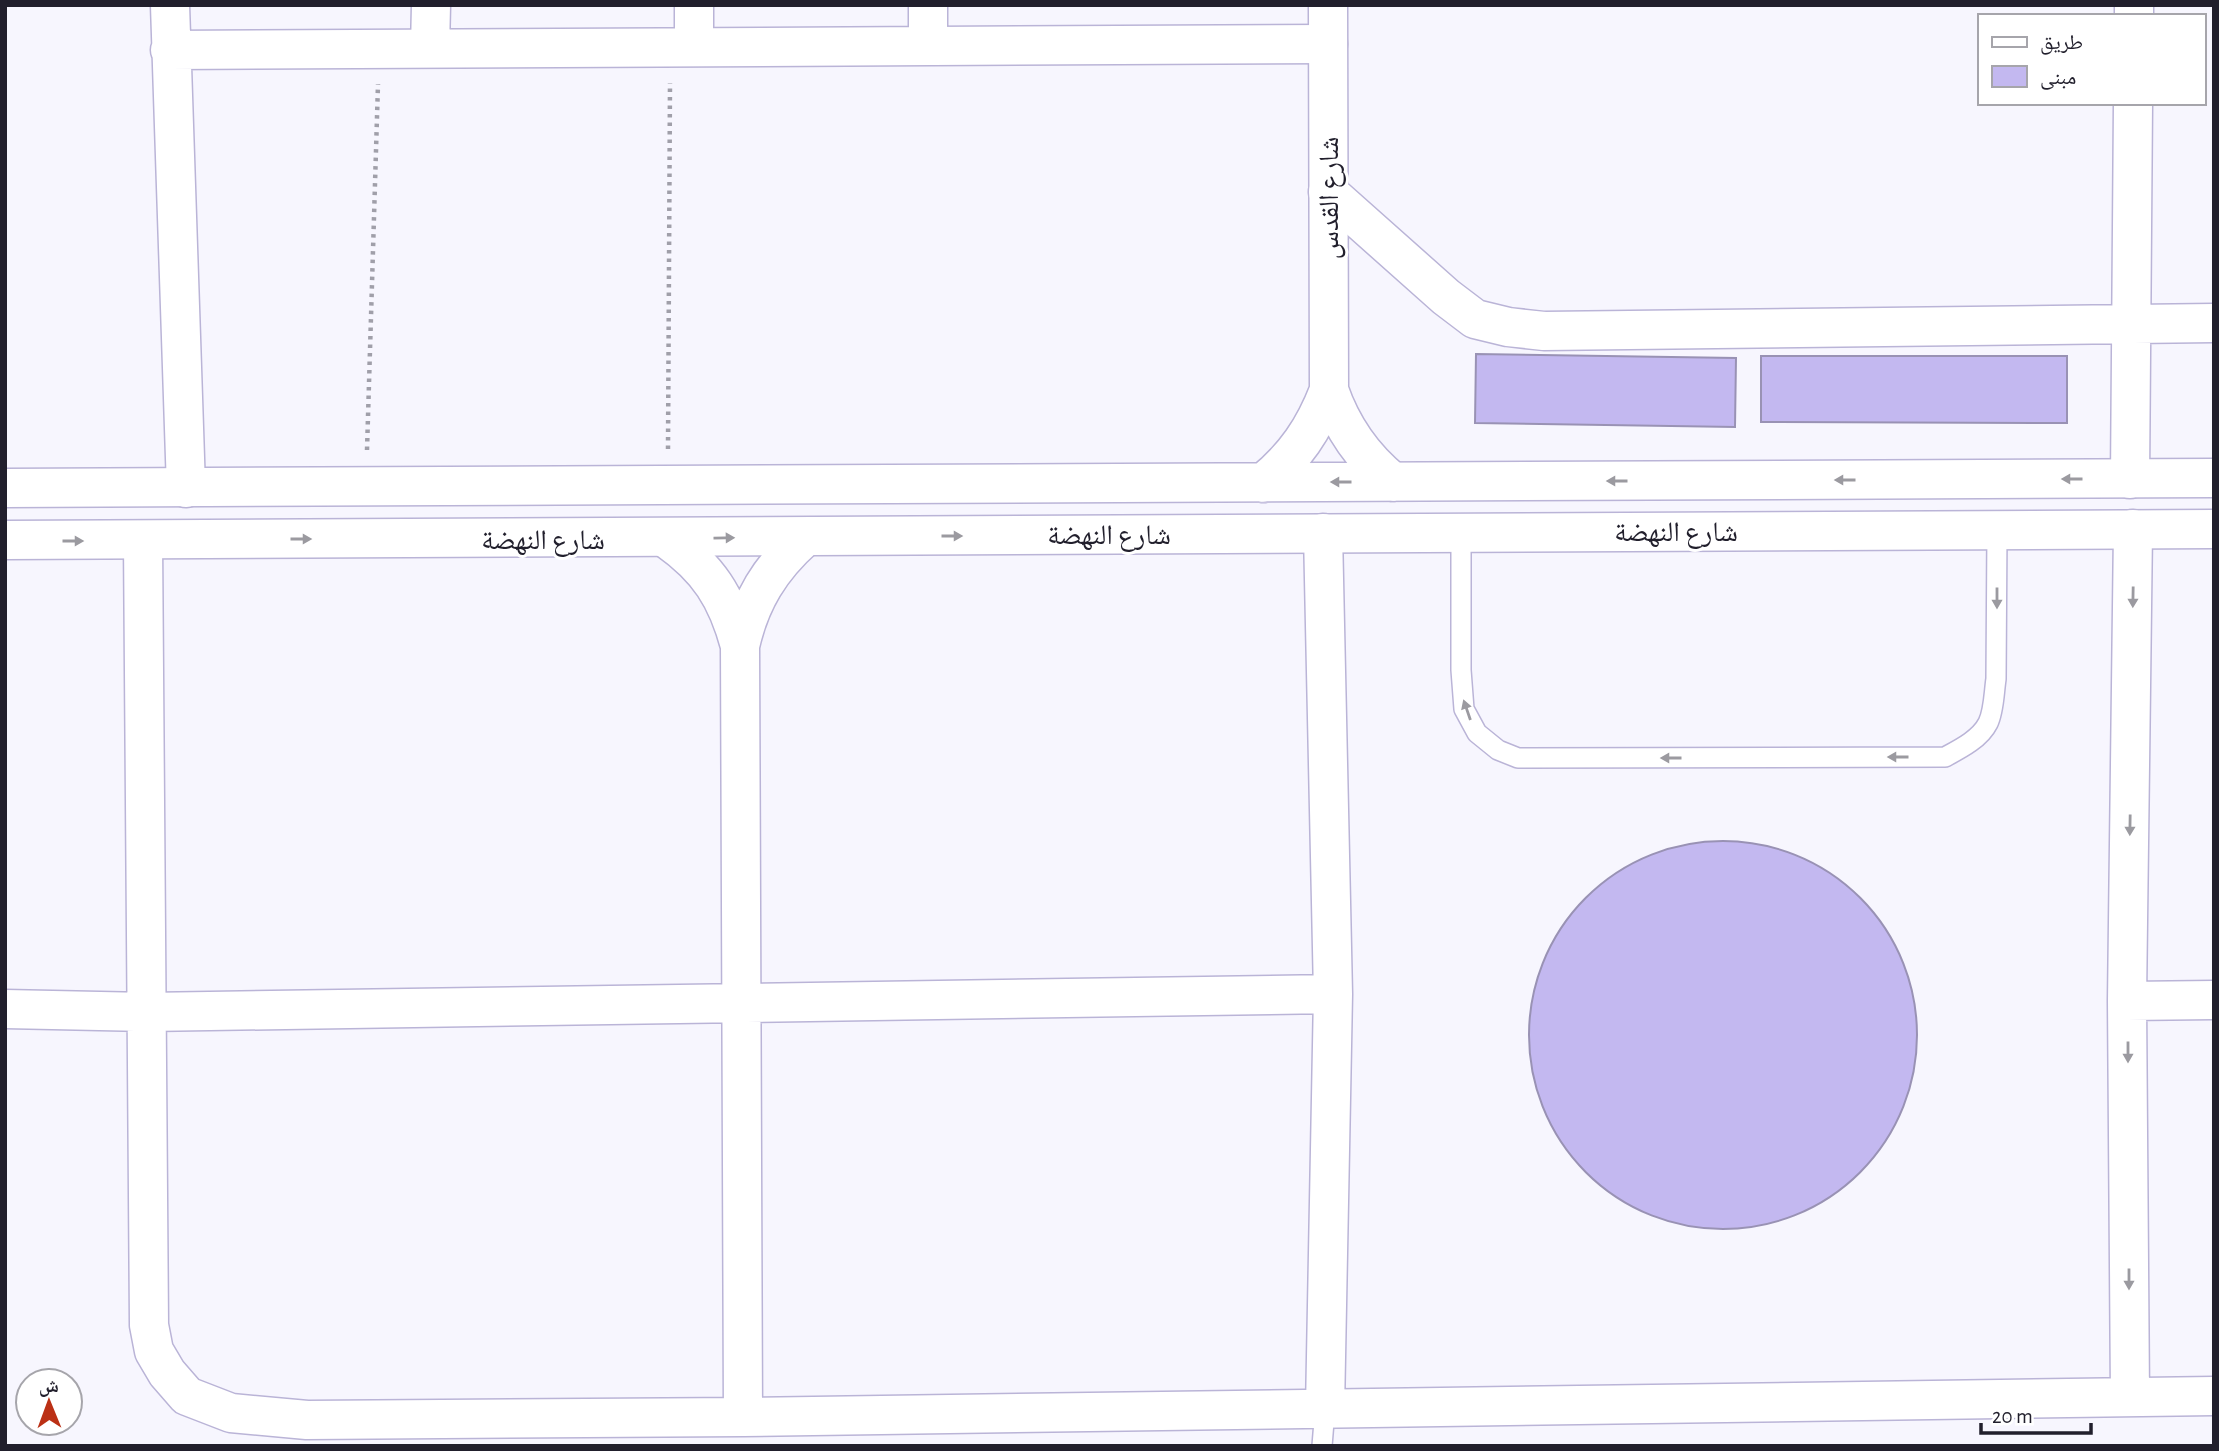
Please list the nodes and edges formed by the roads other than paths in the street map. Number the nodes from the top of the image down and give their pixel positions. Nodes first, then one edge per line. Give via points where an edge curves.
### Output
1 (170, 5) edge
2 (431, 5) edge
3 (694, 5) edge
4 (928, 5) edge
5 (1328, 5) edge
6 (1328, 44) junction
7 (929, 46) junction
8 (682, 47) junction
9 (430, 48) junction
10 (170, 50) junction
11 (2133, 105) edge
12 (1328, 192) junction
13 (2214, 323) edge
14 (2130, 324) junction
15 (1329, 390) junction
16 (2214, 478) edge
17 (2130, 479) junction
18 (1392, 482) junction
19 (1263, 483) junction
20 (5, 488) edge
21 (186, 488) junction
22 (2214, 528) edge
23 (2133, 529) junction
24 (1997, 530) junction
25 (1461, 532) junction
26 (1323, 533) junction
27 (805, 537) junction
28 (667, 538) junction
29 (5, 540) edge
30 (143, 541) junction
31 (740, 646) junction
32 (1333, 994) junction
33 (2214, 1000) edge
34 (2127, 1001) junction
35 (741, 1003) junction
36 (5, 1009) edge
37 (148, 1012) junction
38 (2214, 1396) edge
39 (2130, 1397) junction
40 (743, 1417) junction
41 (1324, 1427) edge

1 - 10 street
2 - 9 street
3 - 8 street
4 - 7 street
5 - 6 street, شارع القدس
6 - 7 street
6 - 12 street, شارع القدس
7 - 8 street
8 - 9 street
9 - 10 street
10 - 21 street
11 - 14 street
12 - 14 street via 1446,298 1475,319 1507,327 1544,331
12 - 15 street, شارع القدس
13 - 14 street
14 - 17 street
15 - 18 street via 1336,412 1360,450
15 - 19 street via 1304,442
16 - 17 street, شارع النهضة
17 -> 18 street, شارع النهضة
18 -> 19 street, شارع النهضة
19 - 21 street, شارع النهضة
20 - 21 street, شارع النهضة
22 - 23 street, شارع النهضة
23 - 24 street, شارع النهضة
23 -> 34 street
24 - 25 street, شارع النهضة
24 -> 25 lane via 1994,697 1988,723 1964,748 1945,757 1518,758 1498,750 1477,733 1464,709
25 - 26 street, شارع النهضة
27 -> 26 street, شارع النهضة
26 - 32 street
28 -> 27 street, شارع النهضة
27 - 31 street via 768,575 745,621
30 -> 28 street, شارع النهضة
28 - 31 street via 689,554 722,596
29 -> 30 street, شارع النهضة
30 - 37 street
31 - 35 street
32 - 35 street
32 - 41 street
33 - 34 street
34 -> 39 street
35 - 37 street
35 - 40 street
36 - 37 street
37 - 40 street via 149,1325 154,1351 187,1396 231,1413 307,1420
38 - 39 street
39 - 41 street
40 - 41 street

